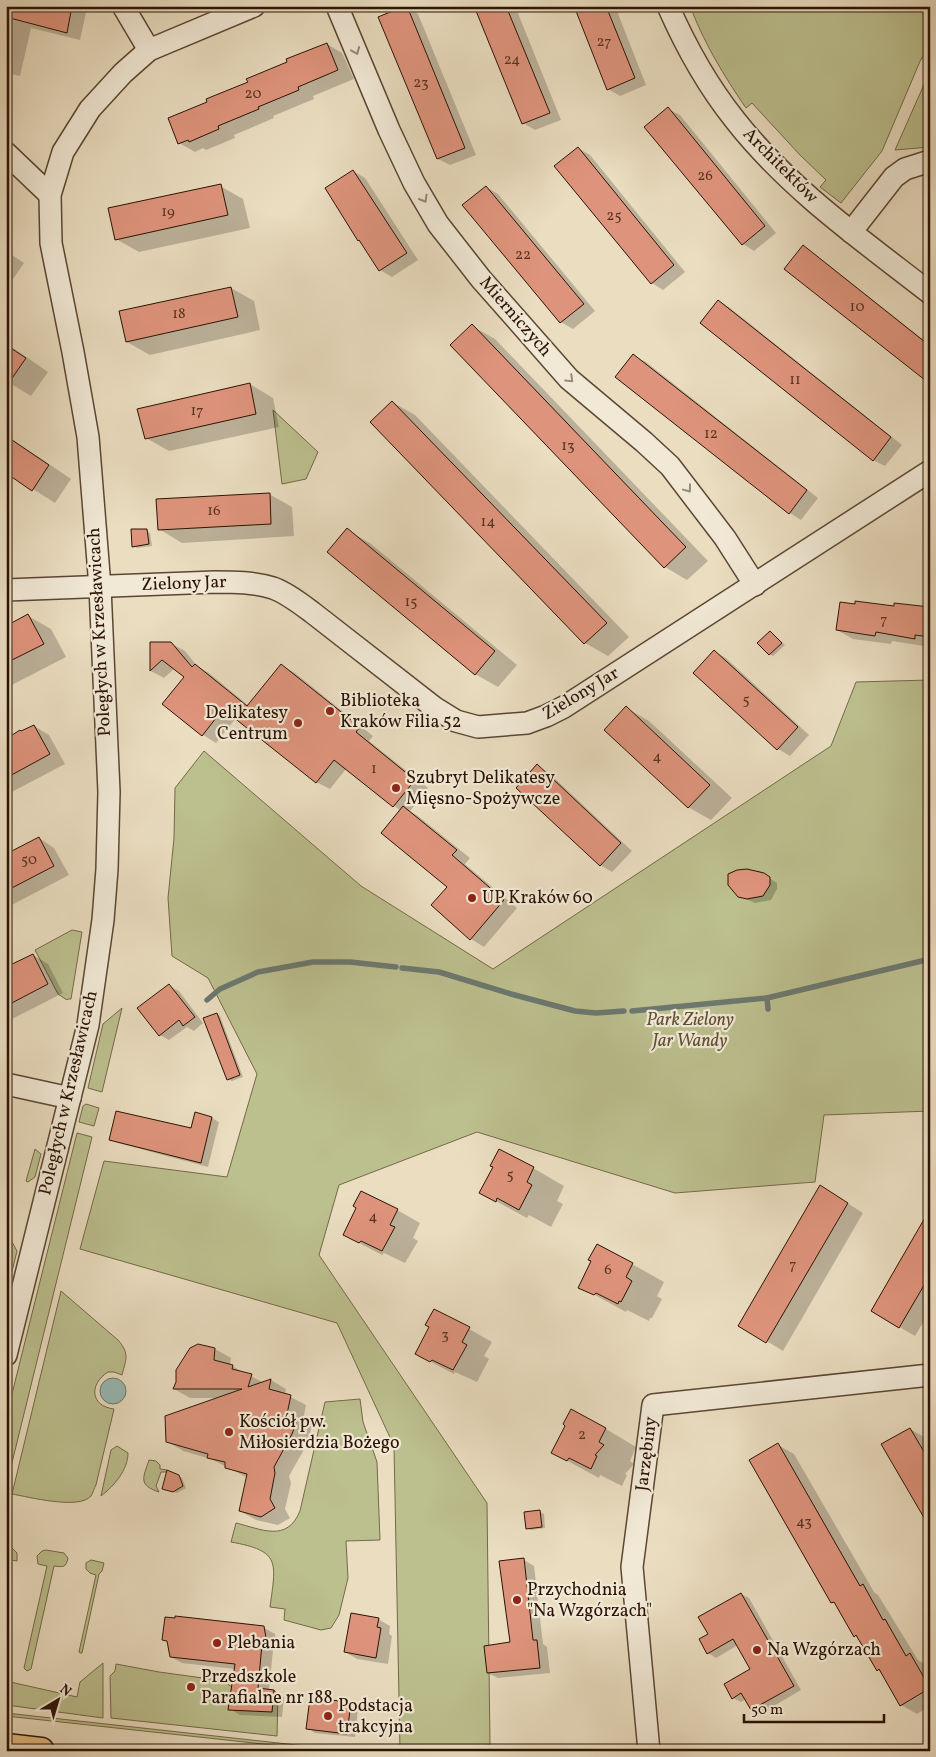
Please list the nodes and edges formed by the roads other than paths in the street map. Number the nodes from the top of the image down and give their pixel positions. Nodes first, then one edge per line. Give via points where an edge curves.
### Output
1 (123, 6) edge
2 (254, 6) edge
3 (337, 6) edge
4 (668, 6) edge
5 (149, 50) junction
6 (6, 153) edge
7 (930, 160) edge
8 (50, 195) junction
9 (851, 232) junction
10 (930, 293) edge
11 (930, 471) edge
12 (755, 584) junction
13 (100, 587) junction
14 (6, 590) edge
15 (6, 1084) edge
16 (70, 1098) junction
17 (6, 1355) edge
18 (930, 1375) edge
19 (6, 1747) edge
20 (41, 1751) edge
21 (649, 1751) edge

1 - 5 street
2 - 5 street, Poległych w Krzesławicach
3 -> 12 street, Mierniczych via 389,130 438,224 481,279 570,379 670,466 725,538
4 - 9 street, Architektów via 696,63 735,120 784,173
5 - 8 street, Poległych w Krzesławicach via 90,109 63,152
6 - 8 street
7 - 9 street via 905,168 894,177
8 - 13 street, Poległych w Krzesławicach via 51,243 88,437
9 - 10 street, Architektów
11 - 12 street, Zielony Jar
12 - 13 street, Zielony Jar via 558,710 527,723 478,727 456,722 435,708 313,613 273,588 240,582
13 - 14 street, Zielony Jar
13 - 16 street, Poległych w Krzesławicach via 109,792 107,869 93,998
15 - 16 street
16 - 17 street, Poległych w Krzesławicach
18 - 21 street, Jarzębiny via 653,1405 632,1567
19 - 20 main road

